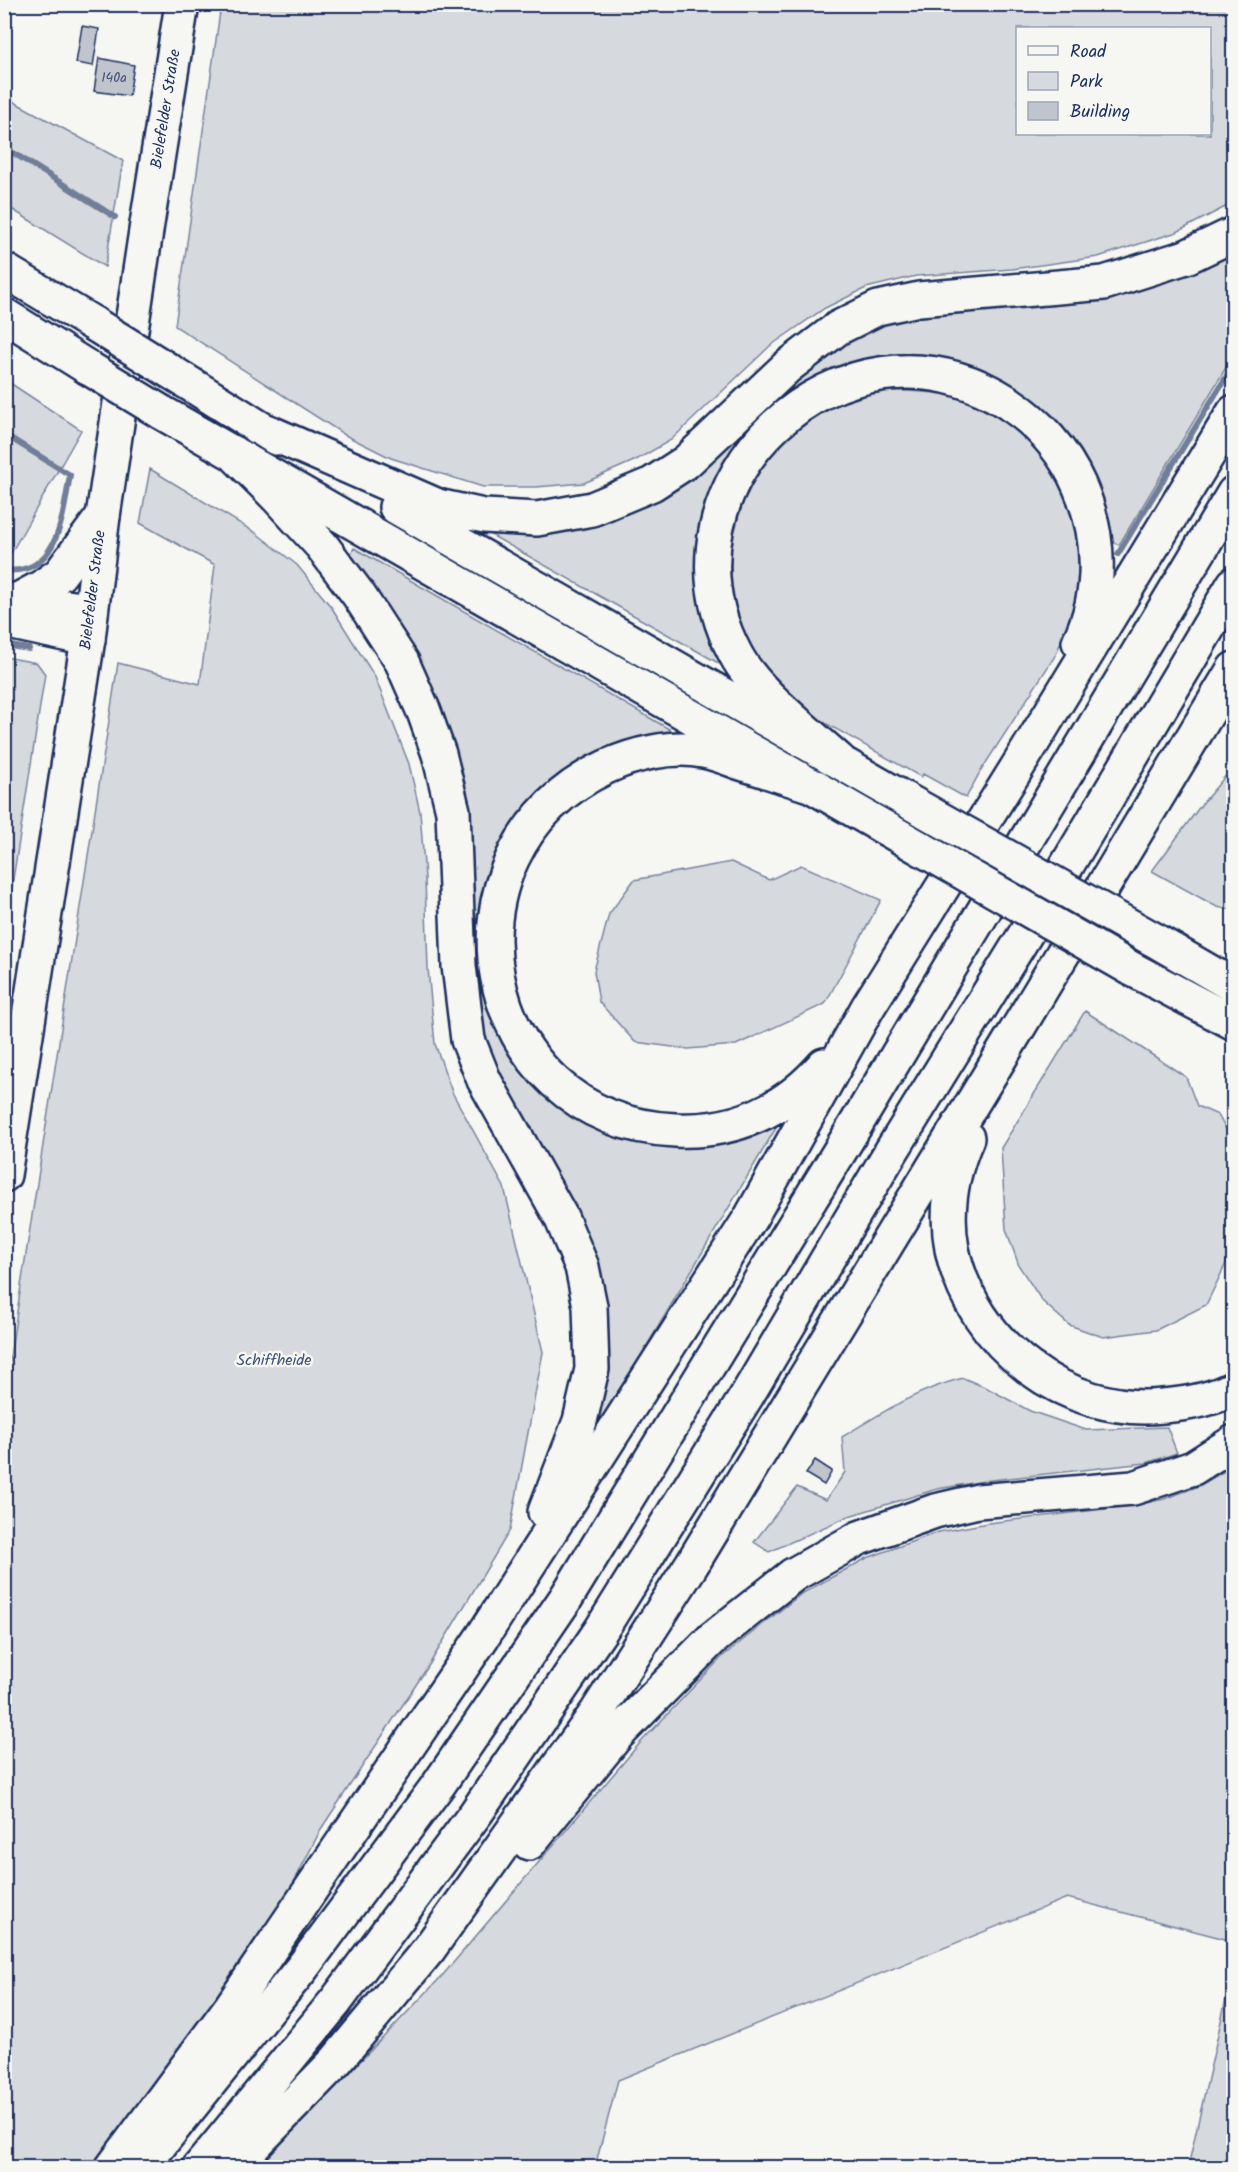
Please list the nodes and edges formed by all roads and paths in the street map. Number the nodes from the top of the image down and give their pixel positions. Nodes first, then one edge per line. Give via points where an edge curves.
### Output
1 (183, 4) edge
2 (1233, 234) edge
3 (4, 270) edge
4 (13, 322) edge
5 (1233, 412) edge
6 (257, 427) junction
7 (233, 453) junction
8 (1233, 493) edge
9 (103, 516) junction
10 (1233, 584) edge
11 (8, 607) edge
12 (89, 624) junction
13 (1233, 669) edge
14 (1233, 704) edge
15 (1029, 750) junction
16 (840, 761) junction
17 (816, 787) junction
18 (1161, 788) junction
19 (1224, 979) edge
20 (868, 1007) junction
21 (1227, 1021) edge
22 (1006, 1048) junction
23 (4, 1175) edge
24 (1233, 1388) edge
25 (1233, 1442) edge
26 (483, 1636) junction
27 (429, 1949) junction
28 (112, 2168) edge
29 (141, 2168) edge
30 (199, 2168) edge
31 (232, 2168) edge

1 - 9 main road, Bielefelder Straße
2 - 6 main road via 1186,257 1104,283 919,299 878,308 838,328 786,367 686,462 652,484 592,509 537,519 483,516 438,506
3 - 6 main road, bridge
4 - 7 main road, bridge
5 - 15 main road
6 - 16 main road
7 - 17 main road
7 - 26 main road via 322,546 358,594 402,662 424,712 453,811 459,966 468,1040 484,1080 561,1217 582,1267 590,1306 592,1369 580,1421 540,1526
8 - 29 main road via 846,1141 566,1598 439,1784 309,1959
9 - 11 main road via 60,574
9 - 12 main road, Bielefelder Straße
10 - 30 main road via 1044,904 601,1630 476,1813 336,2001
11 - 12 main road
12 - 23 main road, Bielefelder Straße
13 - 18 main road
14 - 18 main road
15 - 16 main road via 1083,636 1095,589 1096,543 1085,499 1058,449 1017,409 956,380 887,374 865,377 820,393 780,419 736,474 714,542 719,613 736,657 751,677
15 - 20 main road
16 - 19 main road, bridge
17 - 20 main road via 703,751 680,750 624,760 573,785 526,834 505,874 494,930 499,986 515,1029 542,1068 559,1084 608,1114 641,1126 664,1129 711,1128 777,1106 822,1067
17 - 21 main road, bridge
18 - 22 main road
20 - 26 main road via 751,1217
22 - 24 main road via 957,1161 950,1204 952,1250 969,1296 983,1320 998,1341 1039,1376 1101,1402 1128,1407 1177,1405 1208,1399
22 - 27 main road via 680,1584 597,1712
25 - 27 main road via 1193,1468 1133,1488 978,1501 935,1511 859,1538 793,1575 712,1639 617,1735 488,1893
26 - 28 main road via 231,2007
27 - 31 main road via 335,2062

